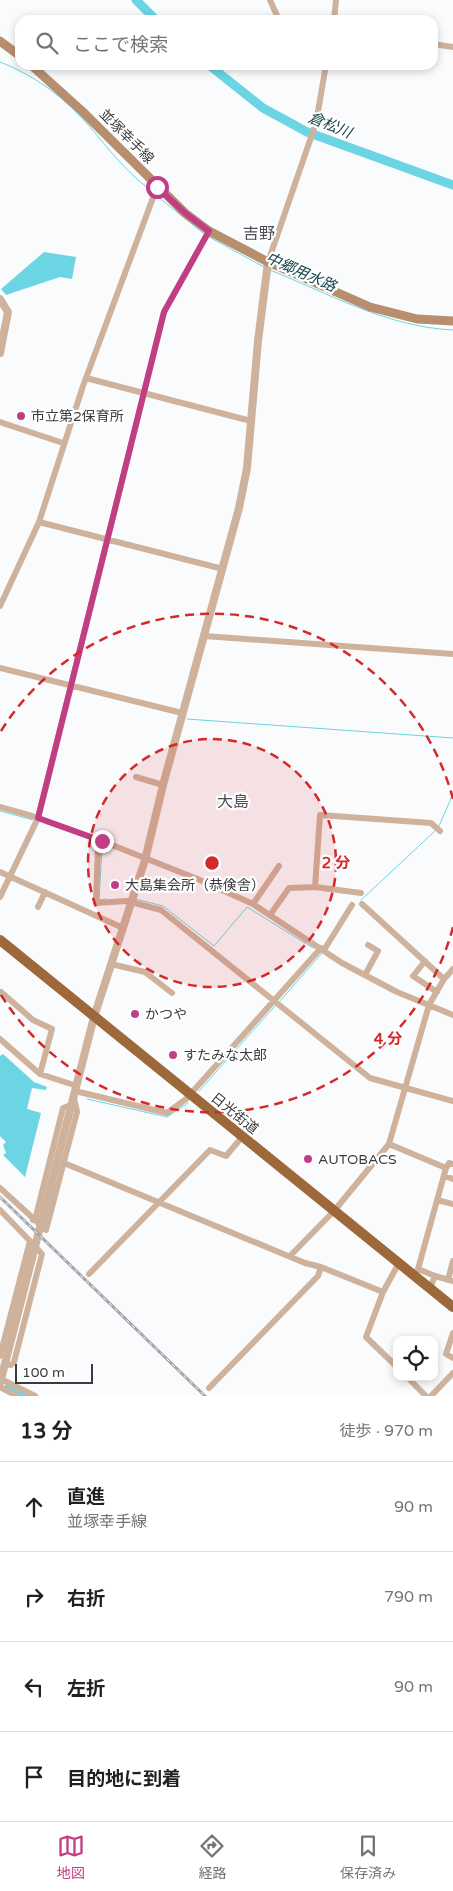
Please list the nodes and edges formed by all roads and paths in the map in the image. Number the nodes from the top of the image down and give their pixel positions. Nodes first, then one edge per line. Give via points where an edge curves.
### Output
1 (270, 0) edge
2 (336, 0) edge
3 (277, 15) edge
4 (334, 15) edge
5 (0, 41) edge
6 (438, 45) edge
7 (453, 47) edge
8 (15, 52) edge
9 (37, 70) edge
10 (325, 70) edge
11 (157, 187) junction
12 (209, 231) junction
13 (268, 262) junction
14 (0, 299) edge
15 (453, 321) edge
16 (2, 330) edge
17 (0, 353) edge
18 (86, 378) junction
19 (144, 394) junction
20 (251, 421) junction
21 (0, 422) edge
22 (63, 443) junction
23 (39, 522) junction
24 (108, 538) junction
25 (223, 569) junction
26 (0, 606) edge
27 (204, 636) junction
28 (453, 654) edge
29 (0, 668) edge
30 (71, 686) junction
31 (182, 713) junction
32 (136, 777) dead end
33 (162, 785) junction
34 (0, 807) edge
35 (38, 818) junction
36 (440, 831) dead end
37 (106, 843) junction
38 (145, 860) junction
39 (279, 866) dead end
40 (0, 872) edge
41 (10, 876) junction
42 (315, 887) junction
43 (44, 892) junction
44 (361, 893) dead end
45 (0, 898) edge
46 (132, 902) junction
47 (253, 904) junction
48 (362, 904) dead end
49 (352, 905) dead end
50 (38, 907) dead end
51 (270, 915) junction
52 (123, 928) junction
53 (0, 940) edge
54 (368, 945) dead end
55 (322, 949) junction
56 (425, 961) junction
57 (111, 964) junction
58 (453, 969) edge
59 (366, 976) junction
60 (444, 979) junction
61 (436, 992) junction
62 (0, 993) edge
63 (172, 994) dead end
64 (275, 1000) junction
65 (429, 1005) junction
66 (453, 1015) edge
67 (94, 1017) junction
68 (1, 1040) edge
69 (40, 1074) junction
70 (406, 1087) junction
71 (191, 1094) junction
72 (74, 1095) junction
73 (453, 1101) edge
74 (242, 1137) junction
75 (389, 1144) junction
76 (61, 1160) junction
77 (453, 1164) edge
78 (446, 1168) junction
79 (444, 1176) junction
80 (453, 1179) edge
81 (0, 1188) edge
82 (437, 1200) junction
83 (159, 1202) junction
84 (453, 1204) edge
85 (0, 1210) edge
86 (334, 1211) junction
87 (33, 1220) junction
88 (30, 1241) junction
89 (290, 1256) junction
90 (453, 1261) edge
91 (399, 1264) junction
92 (321, 1267) junction
93 (416, 1272) junction
94 (90, 1274) dead end
95 (435, 1276) junction
96 (451, 1280) edge
97 (430, 1288) junction
98 (383, 1292) junction
99 (453, 1307) edge
100 (453, 1333) edge
101 (0, 1356) edge
102 (453, 1358) edge
103 (393, 1363) edge
104 (453, 1373) edge
105 (2, 1376) edge
106 (411, 1381) edge
107 (208, 1388) dead end
108 (17, 1396) edge
109 (34, 1396) edge
110 (426, 1396) edge
111 (431, 1396) edge

1 - 3 street
2 - 4 street
5 - 8 main road
6 - 7 street
9 - 11 main road, 並塚幸手線
10 - 13 street via 311,140
11 - 12 main road, 並塚幸手線
11 - 18 street
12 - 13 main road, 並塚幸手線
12 - 19 street via 164,312
13 - 15 main road, 並塚幸手線 via 370,307 417,319
13 - 20 street
14 - 16 street via 8,312
16 - 17 street
18 - 19 street
18 - 22 street
19 - 20 street
19 - 24 street
20 - 25 street via 242,494
21 - 22 street
22 - 23 street
23 - 24 street
23 - 26 street
24 - 25 street
24 - 30 street
25 - 27 street
27 - 28 street
27 - 31 street
29 - 30 street
30 - 31 street
30 - 35 street
31 - 33 street
32 - 33 street
33 - 38 street
34 - 35 street
35 - 37 street
35 - 41 street
36 - 42 street via 431,823 320,815
37 - 38 street
37 - 46 street via 98,848 96,903
38 - 46 street
38 - 47 street
39 - 47 street
40 - 41 street
41 - 43 street
41 - 45 street
42 - 44 street
42 - 51 street via 289,888
43 - 50 street
43 - 52 street
46 - 52 street
46 - 64 street via 161,910
47 - 51 street
48 - 56 street
49 - 55 street
51 - 55 street
52 - 57 street
53 - 67 highway, 日光街道
54 - 59 street via 378,951
55 - 59 street
55 - 64 street
56 - 60 street
56 - 61 street via 413,976
57 - 63 street via 146,972
57 - 67 street
58 - 60 street
59 - 65 street
60 - 61 street
61 - 65 street
62 - 69 street via 33,1020 52,1030
64 - 70 street via 370,1078
64 - 71 street
65 - 66 street
65 - 70 street
67 - 71 highway, 日光街道
67 - 72 street
68 - 69 street
69 - 72 street
70 - 73 street
70 - 75 street
71 - 72 street via 167,1113
71 - 74 highway, 日光街道
72 - 76 street
72 - 87 street via 63,1108
74 - 83 street via 226,1156 210,1150
74 - 86 highway, 日光街道
75 - 78 street
75 - 86 street
76 - 83 street
76 - 87 street via 46,1230
76 - 105 street
77 - 78 street via 449,1163
78 - 79 street
79 - 80 street
79 - 82 street
81 - 87 street
82 - 84 street
82 - 93 street
83 - 89 street
83 - 94 street
85 - 88 street
86 - 89 street
86 - 91 highway, 日光街道
88 - 101 street
88 - 105 street via 42,1254 14,1362
89 - 92 street
90 - 96 street
91 - 93 highway, 日光街道
91 - 98 street
92 - 98 street
92 - 107 street via 318,1276
93 - 95 street
93 - 97 highway, 日光街道
95 - 96 street
95 - 97 street
97 - 99 highway, 日光街道
98 - 103 street via 366,1337
100 - 102 street via 446,1354
104 - 111 street
105 - 108 street
105 - 109 street
106 - 110 street

